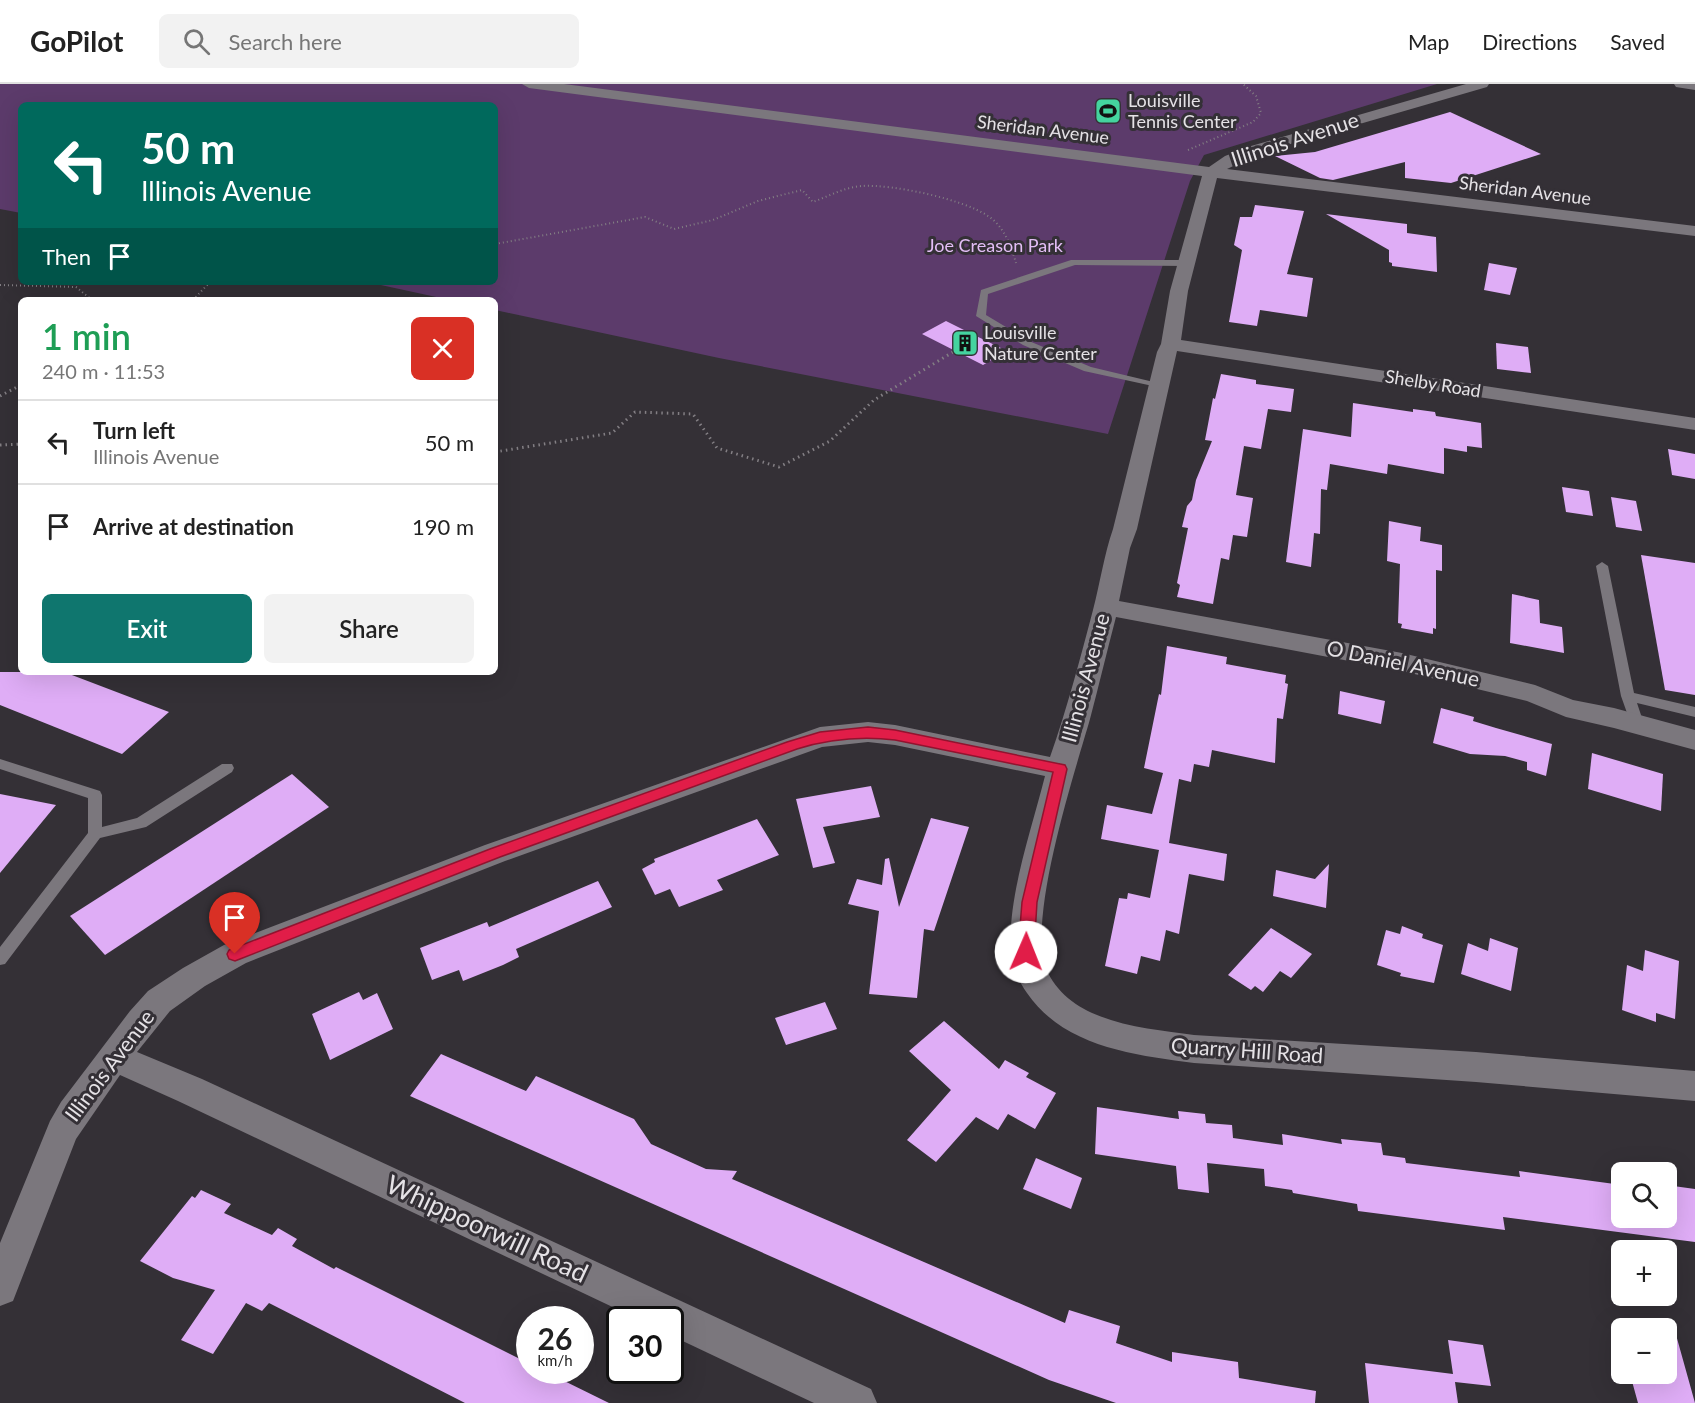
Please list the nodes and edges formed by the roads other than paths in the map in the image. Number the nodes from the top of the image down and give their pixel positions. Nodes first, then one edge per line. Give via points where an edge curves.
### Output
1 (529, 84) edge
2 (1482, 84) edge
3 (1681, 84) edge
4 (1695, 86) edge
5 (587, 88) edge
6 (1213, 172) junction
7 (1695, 231) edge
8 (1186, 263) junction
9 (1171, 344) junction
10 (1158, 386) junction
11 (1695, 424) edge
12 (1602, 566) dead end
13 (1106, 607) junction
14 (1628, 696) junction
15 (1695, 712) edge
16 (1636, 724) junction
17 (1695, 740) edge
18 (0, 764) edge
19 (228, 768) dead end
20 (1060, 769) junction
21 (95, 834) junction
22 (0, 959) edge
23 (115, 1058) junction
24 (1695, 1086) edge
25 (0, 1288) edge
26 (857, 1403) edge

1 - 5 street, Sheridan Avenue
2 - 6 street, Illinois Avenue via 1257,149 1228,159
3 - 4 street
5 - 6 street, Sheridan Avenue
6 - 7 street, Sheridan Avenue
6 - 8 street, Illinois Avenue
8 - 9 street, Illinois Avenue
8 - 10 lane via 1074,262 984,292 981,316 1026,344 1088,369
9 - 10 street, Illinois Avenue
9 - 11 street, Shelby Road
10 - 13 street, Illinois Avenue
12 - 14 lane
13 - 16 street, O Daniel Avenue via 1402,662 1535,694 1566,708
13 - 20 street, Illinois Avenue
14 - 15 lane
14 - 16 lane
16 - 17 street, O Daniel Avenue
18 - 21 lane via 95,795
19 - 21 lane via 141,823
20 - 23 street, Illinois Avenue via 895,735 868,732 820,737 495,853 235,954 159,1001
20 - 24 street, Quarry Hill Road via 1029,902 1026,952 1034,978 1048,998 1072,1018 1104,1032 1194,1049
21 - 22 lane
23 - 25 street, Illinois Avenue via 62,1132
23 - 26 street, Whippoorwill Road

